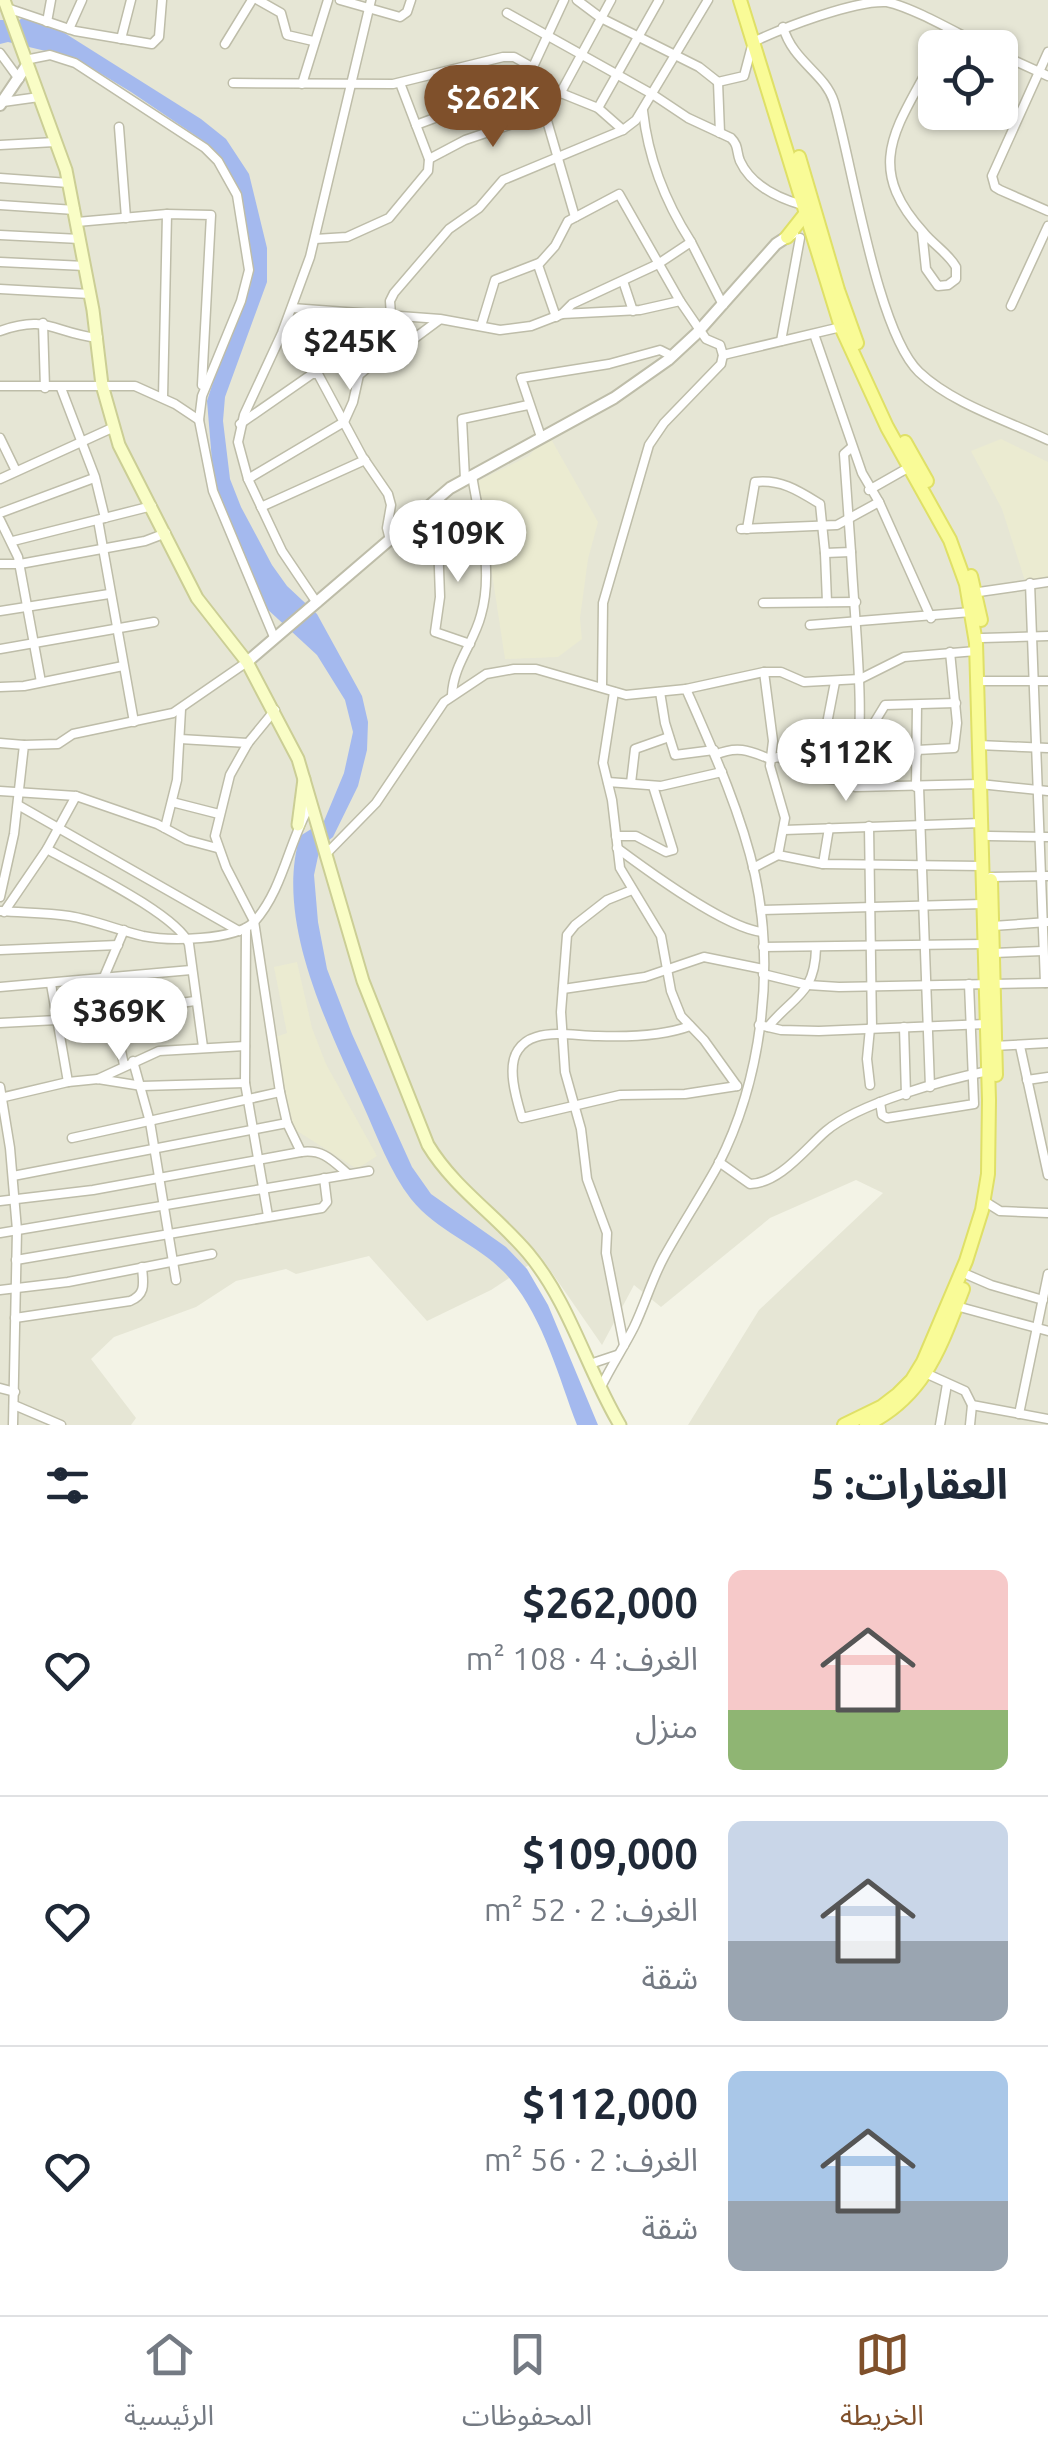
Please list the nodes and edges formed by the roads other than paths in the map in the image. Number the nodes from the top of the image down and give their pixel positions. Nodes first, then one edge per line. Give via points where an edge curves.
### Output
1 (51, 0) edge
2 (82, 0) edge
3 (131, 0) edge
4 (162, 0) edge
5 (255, 0) edge
6 (328, 0) edge
7 (340, 0) edge
8 (411, 0) edge
9 (564, 0) edge
10 (578, 0) edge
11 (612, 0) edge
12 (659, 0) edge
13 (708, 0) edge
14 (740, 0) edge
15 (748, 0) edge
16 (370, 3) edge
17 (7, 9) edge
18 (507, 13) dead end
19 (602, 18) junction
20 (47, 22) junction
21 (783, 27) junction
22 (70, 29) junction
23 (948, 30) edge
24 (547, 36) junction
25 (638, 37) junction
26 (121, 40) junction
27 (757, 40) junction
28 (313, 42) junction
29 (225, 44) dead end
30 (1048, 52) edge
31 (0, 53) edge
32 (582, 54) junction
33 (674, 55) junction
34 (24, 57) junction
35 (1018, 63) edge
36 (532, 70) junction
37 (1038, 72) junction
38 (617, 74) junction
39 (1048, 76) edge
40 (18, 79) junction
41 (535, 82) junction
42 (718, 82) junction
43 (233, 83) dead end
44 (400, 83) junction
45 (302, 84) junction
46 (352, 85) junction
47 (918, 89) edge
48 (560, 94) junction
49 (652, 94) junction
50 (39, 97) junction
51 (1, 104) edge
52 (598, 108) junction
53 (643, 110) junction
54 (545, 113) junction
55 (416, 125) junction
56 (119, 127) dead end
57 (626, 128) junction
58 (720, 133) junction
59 (646, 140) junction
60 (56, 142) junction
61 (0, 146) edge
62 (558, 156) junction
63 (429, 158) junction
64 (0, 178) edge
65 (70, 183) junction
66 (0, 204) edge
67 (1048, 211) edge
68 (166, 214) junction
69 (76, 216) junction
70 (126, 218) junction
71 (574, 218) junction
72 (1048, 226) edge
73 (805, 228) junction
74 (922, 231) junction
75 (0, 235) edge
76 (80, 239) junction
77 (314, 239) junction
78 (691, 242) junction
79 (0, 262) edge
80 (540, 262) junction
81 (658, 264) junction
82 (85, 266) junction
83 (622, 280) junction
84 (0, 289) edge
85 (90, 294) junction
86 (680, 301) junction
87 (723, 306) junction
88 (1011, 306) dead end
89 (292, 308) junction
90 (633, 311) junction
91 (390, 315) junction
92 (559, 316) junction
93 (440, 320) junction
94 (42, 323) junction
95 (481, 326) junction
96 (841, 327) junction
97 (701, 329) junction
98 (0, 332) edge
99 (814, 334) junction
100 (98, 338) junction
101 (780, 341) junction
102 (723, 355) junction
103 (672, 356) junction
104 (102, 385) junction
105 (0, 386) edge
106 (45, 388) junction
107 (61, 388) junction
108 (202, 396) junction
109 (164, 398) junction
110 (528, 405) junction
111 (200, 420) junction
112 (344, 422) junction
113 (240, 425) junction
114 (112, 428) junction
115 (542, 437) junction
116 (0, 438) edge
117 (1048, 440) edge
118 (81, 443) junction
119 (852, 447) junction
120 (365, 460) junction
121 (913, 465) junction
122 (16, 472) junction
123 (468, 477) junction
124 (94, 478) junction
125 (0, 479) edge
126 (248, 480) junction
127 (869, 490) junction
128 (879, 502) junction
129 (152, 506) junction
130 (262, 507) junction
131 (0, 512) edge
132 (101, 519) junction
133 (0, 520) edge
134 (848, 520) junction
135 (821, 527) junction
136 (166, 533) junction
137 (481, 534) junction
138 (390, 540) junction
139 (13, 542) junction
140 (103, 548) junction
141 (851, 552) junction
142 (825, 553) junction
143 (0, 564) edge
144 (20, 564) junction
145 (1048, 582) edge
146 (1030, 583) junction
147 (972, 593) junction
148 (109, 594) junction
149 (827, 602) junction
150 (856, 602) junction
151 (763, 603) dead end
152 (315, 605) junction
153 (28, 607) junction
154 (0, 611) edge
155 (971, 612) junction
156 (931, 618) junction
157 (154, 622) dead end
158 (857, 622) junction
159 (810, 626) dead end
160 (116, 630) junction
161 (281, 632) junction
162 (1048, 636) edge
163 (1033, 637) junction
164 (470, 644) junction
165 (979, 644) junction
166 (34, 645) junction
167 (0, 649) edge
168 (950, 652) junction
169 (247, 662) junction
170 (123, 666) junction
171 (764, 672) junction
172 (860, 679) junction
173 (1048, 680) edge
174 (981, 681) junction
175 (1034, 681) junction
176 (41, 682) junction
177 (834, 682) junction
178 (602, 686) junction
179 (0, 687) edge
180 (686, 690) junction
181 (614, 692) junction
182 (660, 692) junction
183 (452, 695) junction
184 (956, 703) junction
185 (918, 705) junction
186 (181, 709) junction
187 (275, 710) junction
188 (134, 722) junction
189 (862, 736) junction
190 (669, 737) junction
191 (180, 740) junction
192 (0, 743) edge
193 (248, 743) junction
194 (24, 745) junction
195 (982, 745) junction
196 (1038, 748) junction
197 (1048, 748) edge
198 (860, 750) junction
199 (714, 752) junction
200 (917, 752) junction
201 (770, 760) junction
202 (807, 771) junction
203 (722, 772) junction
204 (304, 774) junction
205 (608, 782) junction
206 (630, 783) junction
207 (984, 785) junction
208 (653, 786) junction
209 (855, 787) junction
210 (917, 787) junction
211 (0, 791) edge
212 (1044, 791) edge
213 (20, 792) junction
214 (76, 796) junction
215 (172, 802) junction
216 (312, 802) junction
217 (18, 805) junction
218 (218, 814) junction
219 (981, 823) junction
220 (319, 824) junction
221 (920, 824) junction
222 (869, 826) junction
223 (165, 828) junction
224 (297, 828) junction
225 (829, 828) junction
226 (57, 829) junction
227 (784, 830) junction
228 (0, 834) edge
229 (14, 836) junction
230 (616, 836) junction
231 (989, 836) junction
232 (1044, 837) edge
233 (218, 848) junction
234 (617, 848) junction
235 (46, 849) junction
236 (326, 849) junction
237 (778, 855) junction
238 (822, 864) junction
239 (870, 866) junction
240 (922, 866) junction
241 (753, 868) junction
242 (4, 870) edge
243 (987, 871) junction
244 (1045, 876) edge
245 (632, 890) junction
246 (0, 896) edge
247 (923, 904) junction
248 (983, 904) junction
249 (870, 906) junction
250 (760, 910) junction
251 (2, 911) edge
252 (1045, 922) edge
253 (993, 926) junction
254 (246, 927) junction
255 (124, 930) junction
256 (762, 932) junction
257 (187, 938) junction
258 (118, 945) junction
259 (872, 946) junction
260 (991, 946) junction
261 (924, 947) junction
262 (763, 948) junction
263 (816, 948) junction
264 (0, 950) edge
265 (1043, 951) junction
266 (191, 970) junction
267 (667, 970) junction
268 (763, 972) junction
269 (104, 977) junction
270 (1046, 983) edge
271 (51, 984) junction
272 (969, 984) junction
273 (990, 984) junction
274 (808, 985) junction
275 (925, 986) junction
276 (0, 987) edge
277 (874, 987) junction
278 (563, 989) junction
279 (195, 1001) junction
280 (113, 1012) junction
281 (57, 1020) junction
282 (0, 1024) edge
283 (979, 1025) junction
284 (690, 1026) junction
285 (764, 1026) junction
286 (904, 1027) junction
287 (926, 1027) junction
288 (871, 1028) junction
289 (562, 1034) junction
290 (1048, 1043) edge
291 (246, 1046) junction
292 (991, 1046) junction
293 (1020, 1046) junction
294 (203, 1047) junction
295 (133, 1061) junction
296 (124, 1065) junction
297 (988, 1071) junction
298 (972, 1074) junction
299 (1048, 1077) edge
300 (98, 1079) junction
301 (1027, 1080) junction
302 (68, 1082) junction
303 (246, 1083) junction
304 (870, 1085) dead end
305 (142, 1086) junction
306 (737, 1086) junction
307 (0, 1087) edge
308 (930, 1088) junction
309 (280, 1092) junction
310 (744, 1094) junction
311 (906, 1095) junction
312 (1, 1098) edge
313 (248, 1098) junction
314 (989, 1100) junction
315 (880, 1102) junction
316 (974, 1104) junction
317 (576, 1106) junction
318 (150, 1122) junction
319 (287, 1123) junction
320 (253, 1129) junction
321 (72, 1138) dead end
322 (154, 1150) junction
323 (300, 1152) junction
324 (258, 1159) junction
325 (719, 1162) junction
326 (369, 1171) dead end
327 (1048, 1171) edge
328 (348, 1174) junction
329 (13, 1176) junction
330 (158, 1176) junction
331 (324, 1178) junction
332 (263, 1187) junction
333 (15, 1199) junction
334 (0, 1201) edge
335 (987, 1203) junction
336 (163, 1206) junction
337 (1048, 1214) edge
338 (268, 1216) junction
339 (17, 1230) junction
340 (0, 1233) edge
341 (168, 1234) junction
342 (212, 1254) dead end
343 (16, 1260) junction
344 (173, 1262) junction
345 (142, 1267) junction
346 (968, 1274) junction
347 (1048, 1274) edge
348 (176, 1280) dead end
349 (16, 1288) junction
350 (0, 1290) edge
351 (1043, 1300) junction
352 (956, 1306) junction
353 (15, 1318) junction
354 (1043, 1330) edge
355 (624, 1344) junction
356 (617, 1355) junction
357 (590, 1364) junction
358 (922, 1371) junction
359 (947, 1384) junction
360 (601, 1387) junction
361 (0, 1388) edge
362 (14, 1392) junction
363 (14, 1404) junction
364 (972, 1405) junction
365 (1020, 1414) junction
366 (1048, 1419) edge
367 (873, 1421) edge
368 (13, 1425) edge
369 (61, 1425) edge
370 (620, 1425) edge
371 (844, 1425) edge
372 (940, 1425) edge
373 (970, 1425) edge

1 - 20 street
2 - 22 street
3 - 26 street
4 - 26 street via 158,41
5 - 28 street via 281,13 287,35
5 - 29 street
6 - 28 street
7 - 16 street
8 - 16 street via 400,17
9 - 24 street
10 - 19 street
11 - 19 street
12 - 25 street
13 - 33 street
14 - 27 main road
15 - 27 main road
16 - 46 street
17 - 20 street
17 - 34 main road
18 - 24 street
19 - 25 street
19 - 32 street
20 - 22 street
21 - 23 street via 882,2
21 - 27 street
21 - 117 street via 793,52 831,94 892,328 909,361 943,390
22 - 26 street
24 - 32 street
24 - 36 street
25 - 33 street
25 - 38 street
27 - 42 street via 744,76
27 - 73 main road
27 - 73 main road
28 - 45 street
30 - 37 street
31 - 34 street
31 - 40 street
32 - 38 street
32 - 48 street
33 - 42 street
33 - 49 street
34 - 40 street
34 - 50 main road
34 - 108 street via 50,55 75,63 205,148 234,186 248,270
35 - 37 street
36 - 41 street
36 - 44 street via 502,56
37 - 39 street
37 - 67 street via 992,176 1000,190
38 - 49 street
38 - 52 street
40 - 51 street
41 - 48 street
41 - 54 street
41 - 55 street
42 - 58 street
43 - 45 street
44 - 46 street
44 - 55 street
45 - 46 street
46 - 77 street
47 - 74 street via 887,161
48 - 52 street
49 - 53 street
49 - 58 street
50 - 51 street
50 - 60 main road
52 - 57 street
53 - 57 street
53 - 59 street
54 - 62 street
54 - 63 street
55 - 63 street
56 - 70 street
57 - 59 street
57 - 62 street
58 - 73 street via 736,142 742,163
59 - 78 street via 672,214
60 - 61 street
60 - 65 main road
62 - 71 street
62 - 91 street via 503,180 449,229 394,293
63 - 77 street via 428,171 389,218 347,236
64 - 65 street
65 - 69 main road
66 - 69 street
68 - 70 street
68 - 108 street via 212,217
68 - 109 street
69 - 70 street
69 - 76 main road
71 - 80 street
71 - 81 street via 621,194
72 - 88 street
73 - 87 street
73 - 96 main road
73 - 101 street
73 - 121 main road
74 - 74 street via 929,277 948,285 956,267
75 - 76 street
76 - 82 main road
77 - 89 street
78 - 81 street
78 - 87 street
79 - 82 street
80 - 92 street
80 - 95 street via 495,280
81 - 83 street
81 - 86 street
82 - 85 main road
83 - 90 street
83 - 92 street
84 - 85 street
85 - 100 main road
86 - 90 street
86 - 97 street
87 - 97 street
89 - 91 street
89 - 113 street
90 - 92 street
91 - 93 street
92 - 95 street via 517,329
93 - 95 street
93 - 112 street via 359,375
94 - 98 street
94 - 100 street
94 - 106 street
96 - 99 street
96 - 121 main road via 871,396
97 - 102 street
97 - 103 street
99 - 101 street
99 - 119 street
100 - 104 main road
101 - 102 street
102 - 178 street via 649,445 603,604
103 - 110 street via 660,350 523,378
103 - 115 street
104 - 107 street
104 - 109 street via 135,386
104 - 114 main road
105 - 106 street
106 - 107 street
107 - 118 street
108 - 111 street
109 - 111 street
110 - 115 street
110 - 123 street via 462,419
111 - 161 street via 213,492 268,619
112 - 113 street via 315,373
112 - 120 street
112 - 126 street
113 - 126 street via 239,453
114 - 118 street
114 - 129 main road
115 - 123 street
116 - 122 street
118 - 122 street
118 - 124 street
119 - 127 street
119 - 134 street via 844,454
120 - 130 street
120 - 138 street via 390,500
121 - 127 street
121 - 147 main road
122 - 125 street
123 - 137 street
123 - 138 street
124 - 131 street
124 - 132 street
126 - 130 street
127 - 128 street
128 - 134 street
128 - 156 street
129 - 132 street
129 - 136 main road
130 - 152 street
132 - 139 street
132 - 140 street
133 - 139 street
134 - 135 street
134 - 141 street
135 - 135 street via 818,502 786,484 757,480 744,528
135 - 142 street
136 - 140 street
136 - 169 main road via 197,598
137 - 164 street via 486,596
137 - 164 street via 438,540 435,632
138 - 152 street
139 - 144 street
140 - 144 street
140 - 148 street
141 - 142 street
141 - 150 street
142 - 149 street
143 - 144 street
144 - 153 street
145 - 146 street
146 - 147 street
146 - 163 street
147 - 155 main road
147 - 165 main road
148 - 153 street
148 - 160 street
149 - 150 street
149 - 151 street
150 - 158 street
152 - 161 street
153 - 154 street
153 - 166 street
155 - 156 street
155 - 165 main road
156 - 158 street
157 - 160 street
158 - 159 street
158 - 172 street
160 - 166 street
160 - 170 street
161 - 169 street
162 - 163 street
163 - 165 street
163 - 175 street
164 - 183 street via 453,676
165 - 168 street
165 - 174 main road
166 - 167 street
166 - 176 street
168 - 172 street via 904,657
168 - 184 street
169 - 186 street
169 - 187 main road
170 - 176 street
170 - 188 street
171 - 177 street
171 - 180 street
171 - 201 street
172 - 177 street
172 - 189 street
173 - 175 street
174 - 175 street
174 - 195 main road
175 - 196 street
176 - 179 street
177 - 202 street via 825,734
178 - 181 street
178 - 183 street via 514,669 486,674
180 - 182 street
180 - 199 street
181 - 182 street
181 - 205 street via 603,762
182 - 190 street
183 - 236 street via 376,803
184 - 185 street
184 - 200 street via 954,748
185 - 189 street via 884,705
185 - 200 street
186 - 188 street
186 - 191 street
187 - 193 street
187 - 204 main road
188 - 194 street via 73,734 58,744
189 - 198 street
190 - 199 street via 680,756
190 - 206 street via 635,748
191 - 193 street
191 - 215 street
192 - 194 street
193 - 218 street
194 - 213 street
195 - 196 street
195 - 207 main road
196 - 197 street
196 - 212 street
198 - 200 street
198 - 209 street
199 - 201 street via 755,750
199 - 203 street
200 - 210 street
201 - 202 street via 778,757
201 - 227 street
202 - 209 street via 806,777
203 - 208 street
203 - 241 street
204 - 216 main road
204 - 224 main road
205 - 206 street
205 - 230 street
206 - 208 street
207 - 210 street
207 - 212 street
207 - 219 main road
207 - 231 main road
208 - 230 street via 673,850
209 - 210 street
210 - 221 street
211 - 213 street
212 - 232 street
213 - 214 street
213 - 217 street
214 - 223 street
214 - 226 street
215 - 218 street
215 - 223 street
216 - 220 main road
216 - 224 street
217 - 226 street
217 - 229 street
218 - 233 street
219 - 221 street
219 - 243 main road
220 - 224 street
220 - 236 main road
221 - 222 street
221 - 240 street
222 - 225 street
222 - 239 street
223 - 233 street
224 - 254 street via 270,895
225 - 227 street
225 - 238 street
226 - 235 street
226 - 254 street
227 - 237 street
228 - 229 street
229 - 242 street
230 - 234 street
231 - 232 street
231 - 243 main road
232 - 244 street
233 - 254 street
234 - 245 street
234 - 256 street via 703,904
235 - 251 street
235 - 257 street via 151,908
236 - 357 main road via 363,980 428,1145 529,1254
237 - 238 street
237 - 241 street
238 - 239 street
239 - 240 street
239 - 249 street
240 - 243 street
240 - 247 street
241 - 250 street
242 - 246 street
243 - 244 street
243 - 248 main road
243 - 253 main road
244 - 252 street
245 - 267 street via 656,927
245 - 278 street via 574,924 565,945
247 - 248 street
247 - 249 street
247 - 261 street
248 - 260 main road
249 - 250 street
249 - 259 street
250 - 256 street
251 - 255 street via 69,916
252 - 253 street
252 - 265 street
253 - 260 main road
254 - 257 street
254 - 291 street
254 - 309 street
255 - 257 street
255 - 258 street
256 - 262 street
257 - 266 street
258 - 264 street
258 - 269 street
259 - 261 street
259 - 263 street
259 - 277 street
260 - 261 street
260 - 265 street
260 - 273 main road
261 - 275 street
262 - 263 street
262 - 268 street
263 - 274 street
265 - 270 street
266 - 269 street
266 - 279 street
267 - 268 street via 714,956
267 - 278 street
267 - 284 street via 674,1002
268 - 274 street
268 - 285 street
269 - 271 street
270 - 273 street
271 - 276 street
271 - 281 street
272 - 273 street
272 - 275 street
272 - 283 street
273 - 283 main road
273 - 292 main road
274 - 277 street
274 - 285 street
275 - 277 street
275 - 287 street
277 - 288 street
278 - 289 street
279 - 280 street
279 - 294 street
280 - 281 street
280 - 296 street
281 - 282 street
281 - 302 street
283 - 287 street
283 - 292 main road
283 - 298 street
284 - 289 street
284 - 306 street
285 - 288 street
285 - 310 street
286 - 287 street
286 - 288 street
286 - 311 street
287 - 308 street
288 - 304 street
289 - 317 street
289 - 317 street via 534,1037 518,1049 514,1083 524,1119
290 - 293 street
291 - 294 street
291 - 303 street
292 - 293 street
292 - 297 main road
292 - 335 main road via 997,1138
293 - 301 street
294 - 295 street
295 - 296 street
295 - 305 street
296 - 300 street
297 - 298 street
297 - 314 main road
298 - 308 street
298 - 316 street
299 - 301 street
300 - 302 street
300 - 305 street
301 - 327 street
302 - 312 street
303 - 305 street
303 - 313 street
305 - 318 street
306 - 310 street
306 - 317 street via 620,1094
307 - 312 street
308 - 311 street
309 - 313 street
309 - 319 street
310 - 325 street
311 - 315 street
312 - 329 street
313 - 318 street
313 - 320 street
314 - 316 street
314 - 335 main road
315 - 316 street via 887,1118
315 - 325 street via 829,1128 762,1182 750,1184
317 - 355 street via 587,1180 607,1233
318 - 321 street
318 - 322 street
319 - 320 street
319 - 323 street
320 - 322 street
320 - 324 street
322 - 329 street
322 - 330 street
323 - 324 street
323 - 328 street via 324,1153
324 - 330 street
324 - 332 street
325 - 355 street
326 - 328 street
328 - 331 street
329 - 333 street
330 - 333 street
330 - 336 street
331 - 332 street
331 - 338 street via 322,1208
332 - 336 street
332 - 338 street
333 - 334 street
333 - 339 street
335 - 337 street via 1000,1211
335 - 346 main road
335 - 358 main road
336 - 339 street
336 - 341 street
338 - 341 street
339 - 340 street
339 - 343 street
341 - 343 street
341 - 344 street
342 - 344 street
343 - 349 street
344 - 345 street
344 - 348 street
345 - 349 street
345 - 353 street via 144,1289 130,1302
346 - 351 street
346 - 352 main road
347 - 351 street
349 - 350 street
349 - 353 street
351 - 354 street
352 - 354 street
352 - 358 main road
353 - 362 street
354 - 365 street
355 - 356 street
356 - 357 street
356 - 360 street
357 - 360 main road
358 - 359 street
358 - 367 main road
359 - 364 street via 968,1394
359 - 372 street
360 - 370 main road
361 - 362 street
362 - 363 street
363 - 368 street
363 - 369 street
364 - 365 street
364 - 373 street
365 - 366 street
367 - 371 main road

